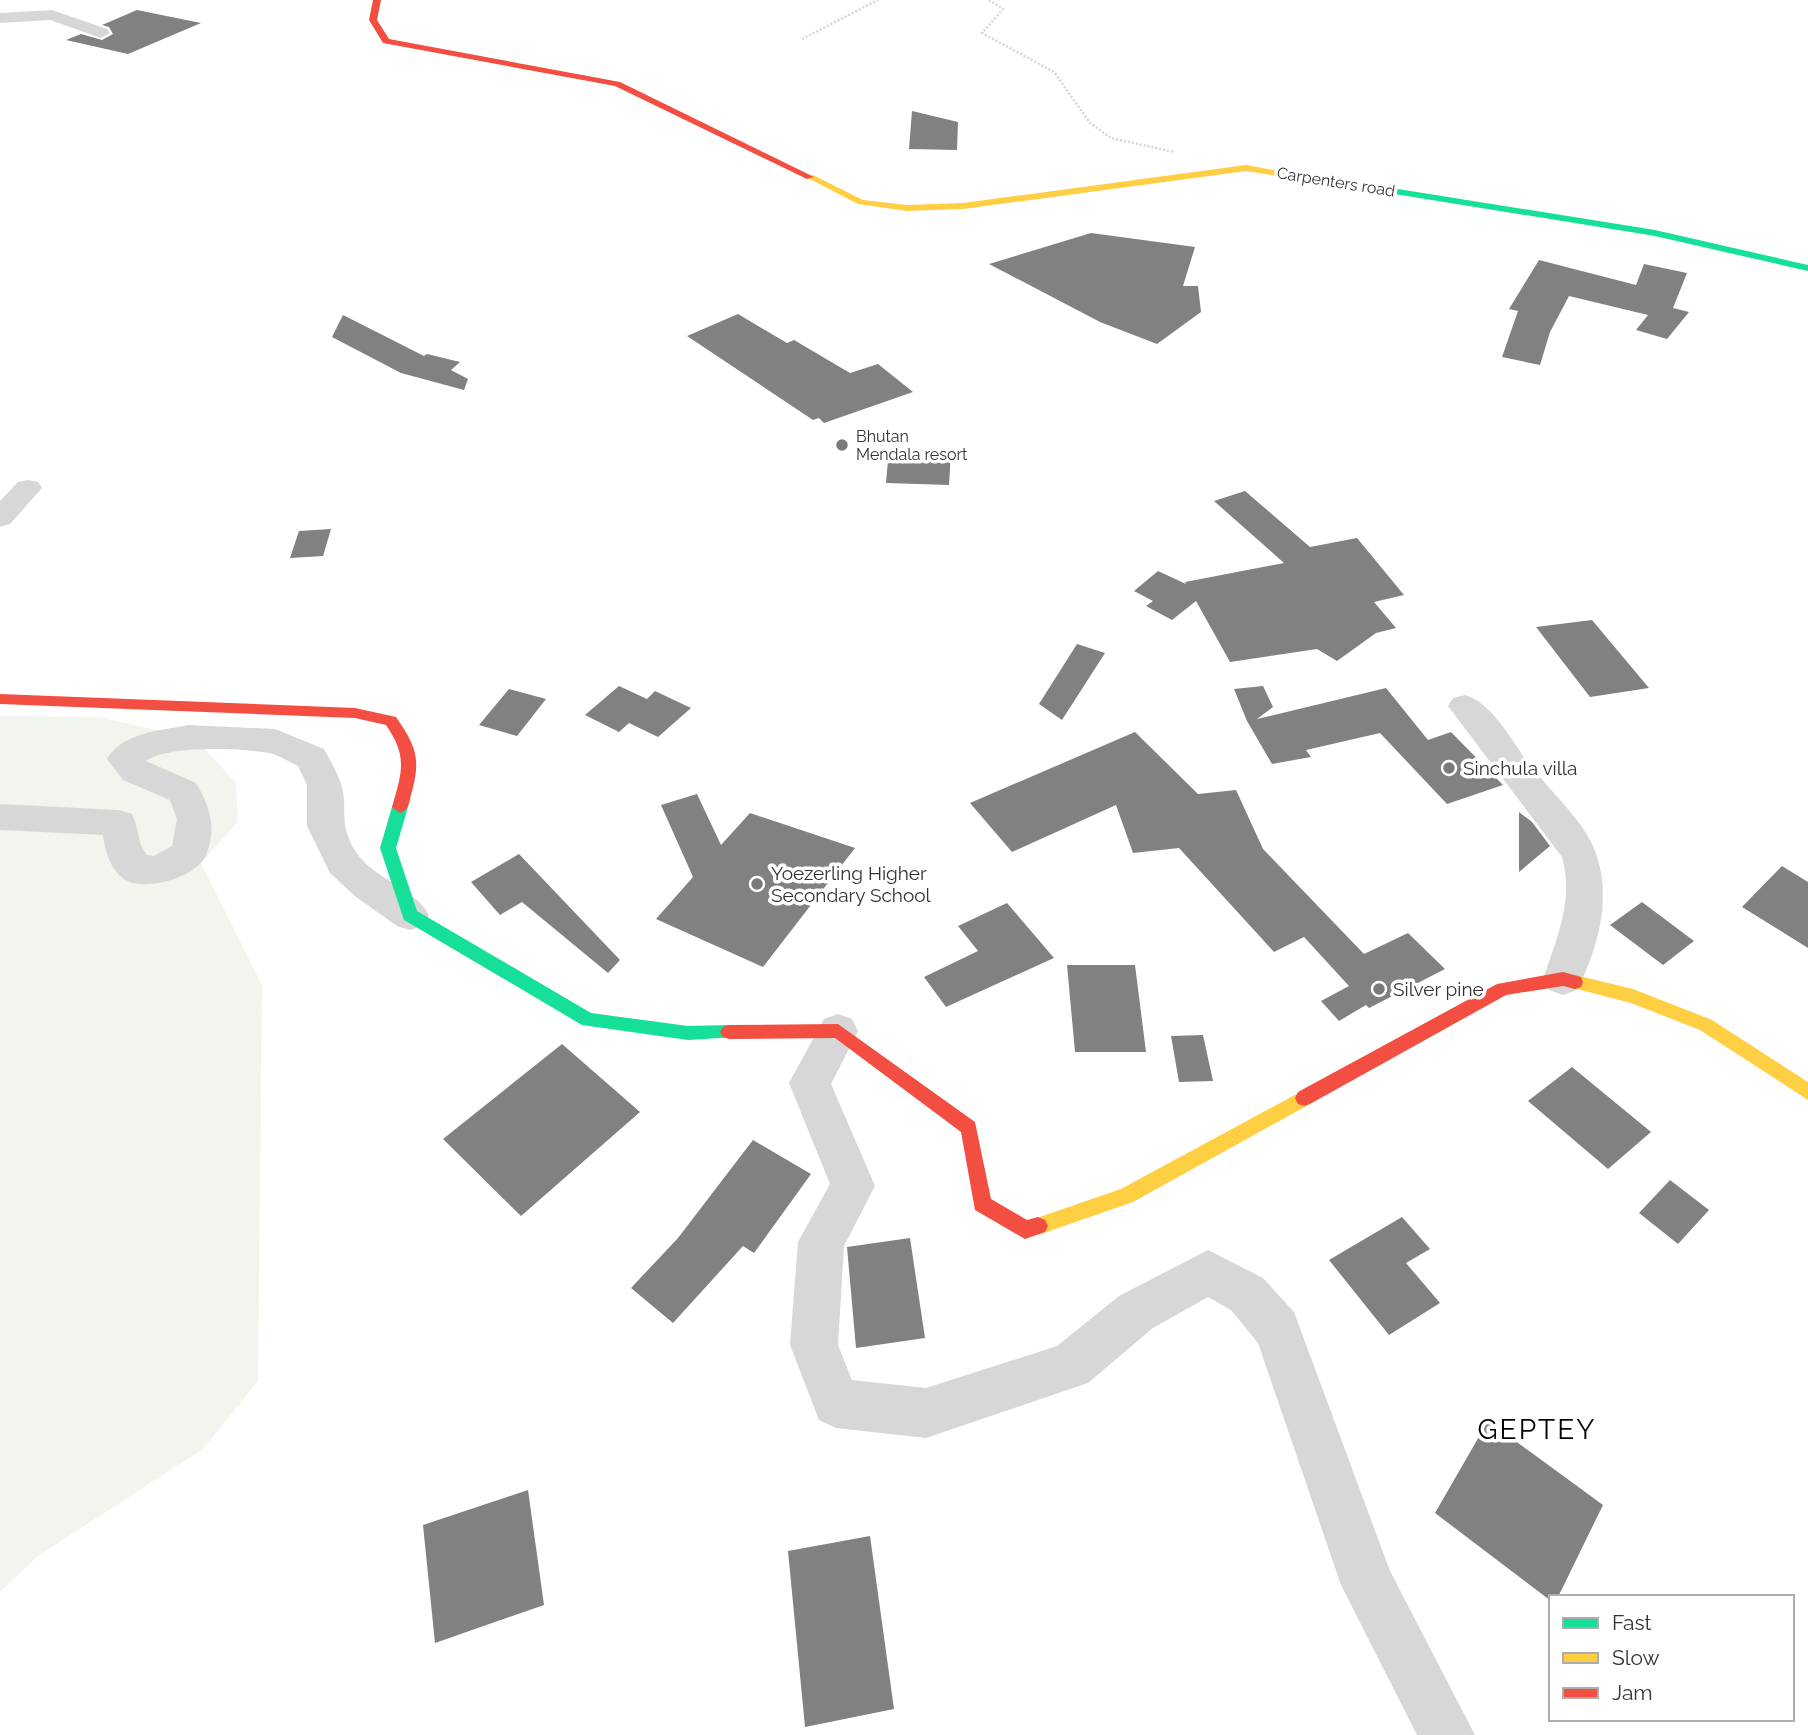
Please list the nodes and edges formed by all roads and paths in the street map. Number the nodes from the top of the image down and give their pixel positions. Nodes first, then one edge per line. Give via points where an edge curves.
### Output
1 (377, 0) edge
2 (878, 0) edge
3 (989, 0) edge
4 (0, 18) edge
5 (101, 33) dead end
6 (802, 39) dead end
7 (1178, 153) dead end
8 (1808, 268) edge
9 (28, 488) dead end
10 (0, 518) edge
11 (0, 699) edge
12 (1465, 706) dead end
13 (0, 817) edge
14 (410, 915) junction
15 (1563, 979) junction
16 (838, 1031) junction
17 (1808, 1092) edge
18 (1447, 1735) edge

1 - 8 street, Carpenters road via 373,20 386,41 617,84 861,202 907,208 963,206 1246,168 1655,233
2 - 6 path
3 - 7 path via 1003,9 982,33 1054,72 1090,123 1111,138
4 - 5 street via 52,15
9 - 10 street
11 - 14 street via 355,713 391,721 407,742 412,763 387,848
12 - 15 street via 1578,850 1585,871 1585,903
13 - 14 street via 119,822 124,853 137,869 158,870 189,853 195,819 184,792 135,771 124,759 141,747 188,737 275,741 312,758 324,785 325,826 343,863
14 - 16 street via 588,1020 688,1033
15 - 16 street via 1503,989 1126,1196 1025,1230 982,1204 969,1128
15 - 17 street via 1633,996 1706,1025
16 - 18 street via 810,1083 853,1186 821,1242 814,1345 836,1403 926,1413 1071,1366 1136,1312 1208,1272 1247,1294 1277,1329 1368,1585

